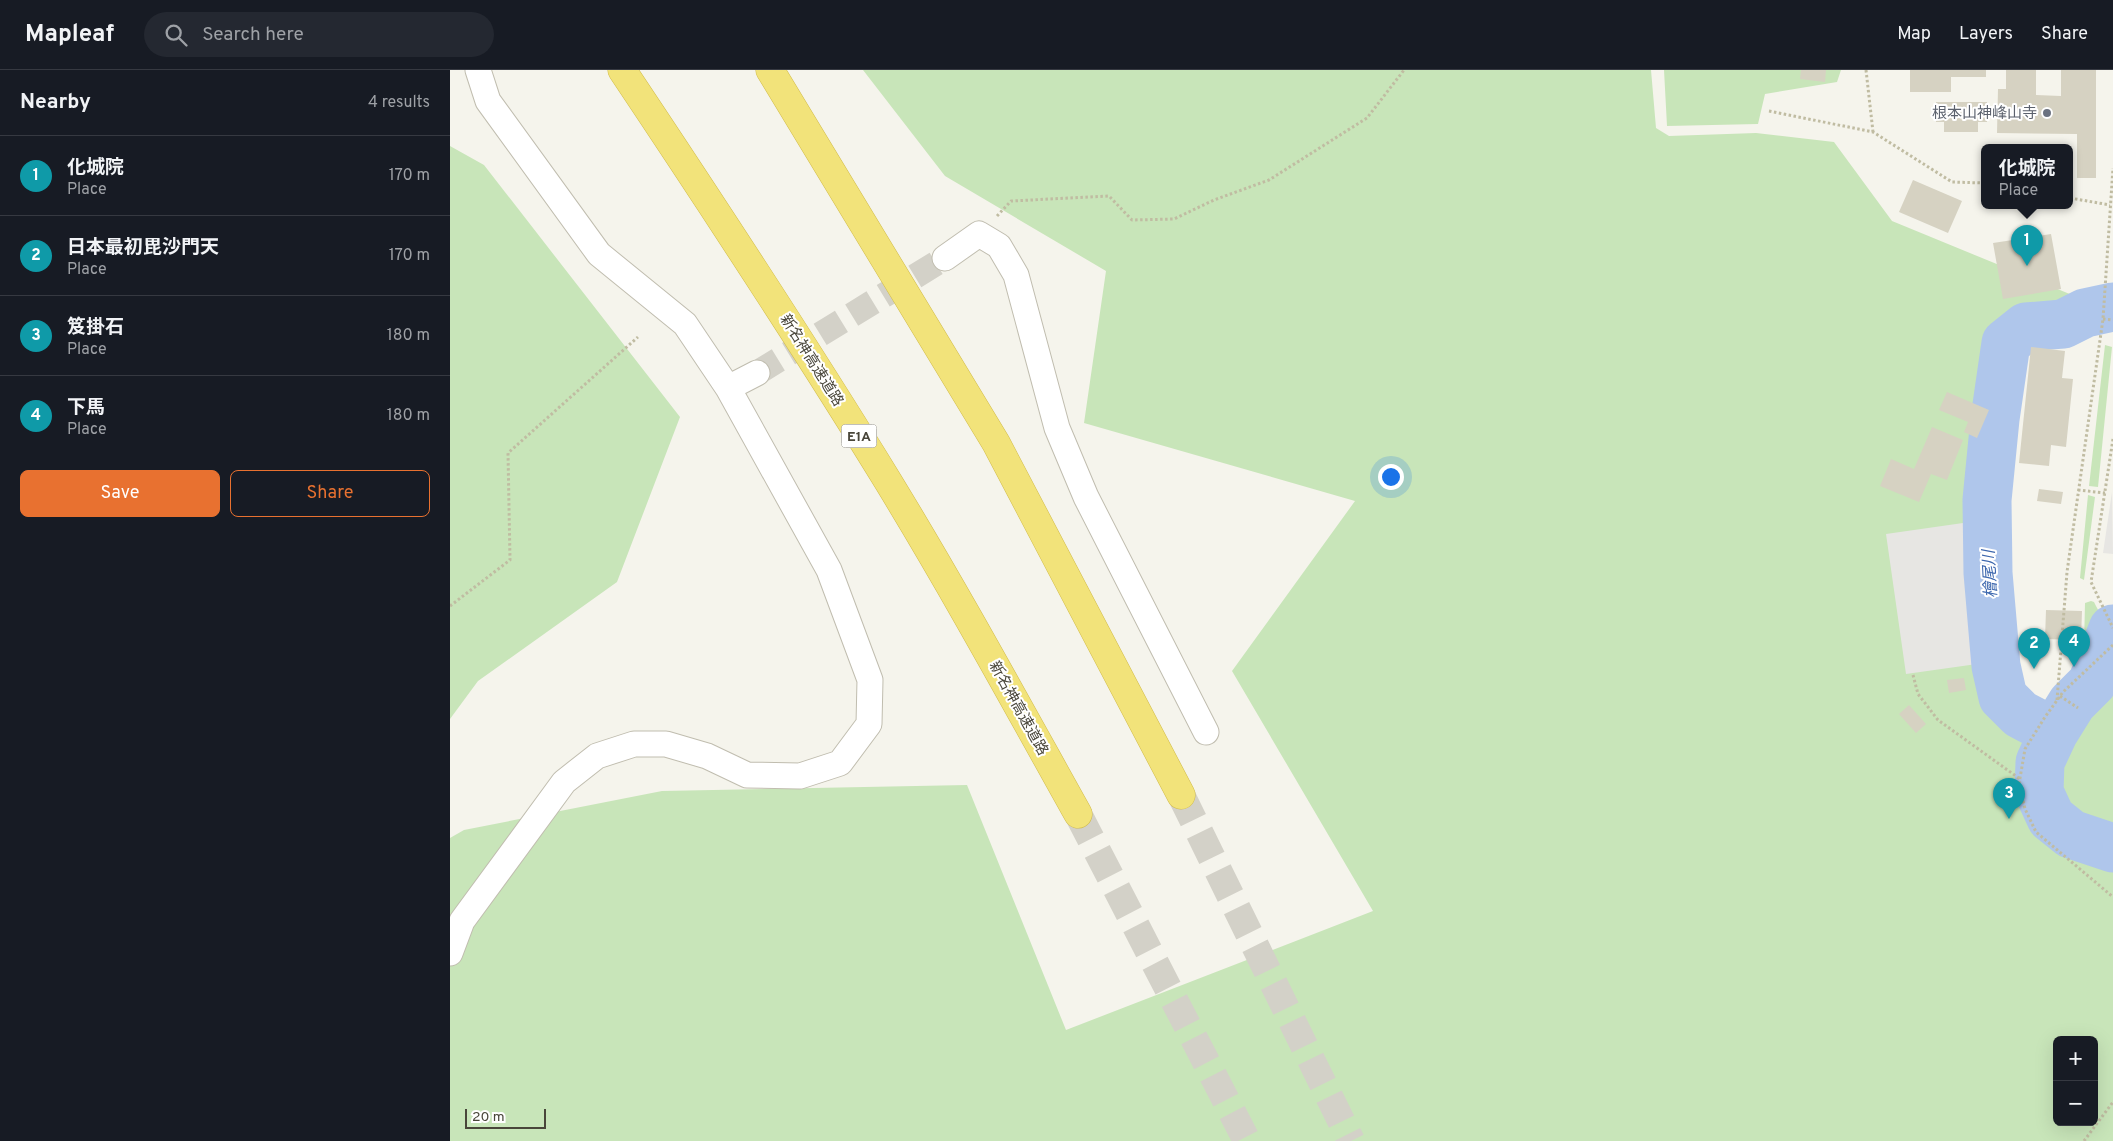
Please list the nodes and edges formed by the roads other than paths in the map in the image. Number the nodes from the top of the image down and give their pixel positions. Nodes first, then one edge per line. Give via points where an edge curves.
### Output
1 (478, 70) edge
2 (622, 70) edge
3 (770, 70) edge
4 (945, 258) tunnel mouth
5 (757, 373) tunnel mouth
6 (728, 388) junction
7 (1206, 732) dead end
8 (1181, 795) tunnel mouth
9 (1078, 814) tunnel mouth
10 (450, 953) edge

1 - 6 street via 488,101 599,254 685,324
2 - 9 highway, 新名神高速道路 / E1A via 762,280 890,484
3 - 8 highway via 996,443
4 - 7 street via 979,234 1000,246 1016,275 1057,428 1086,497
5 - 6 street
6 - 10 street via 829,570 870,680 869,724 840,763 800,776 748,774 707,756 666,744 634,744 597,756 564,782 462,921

